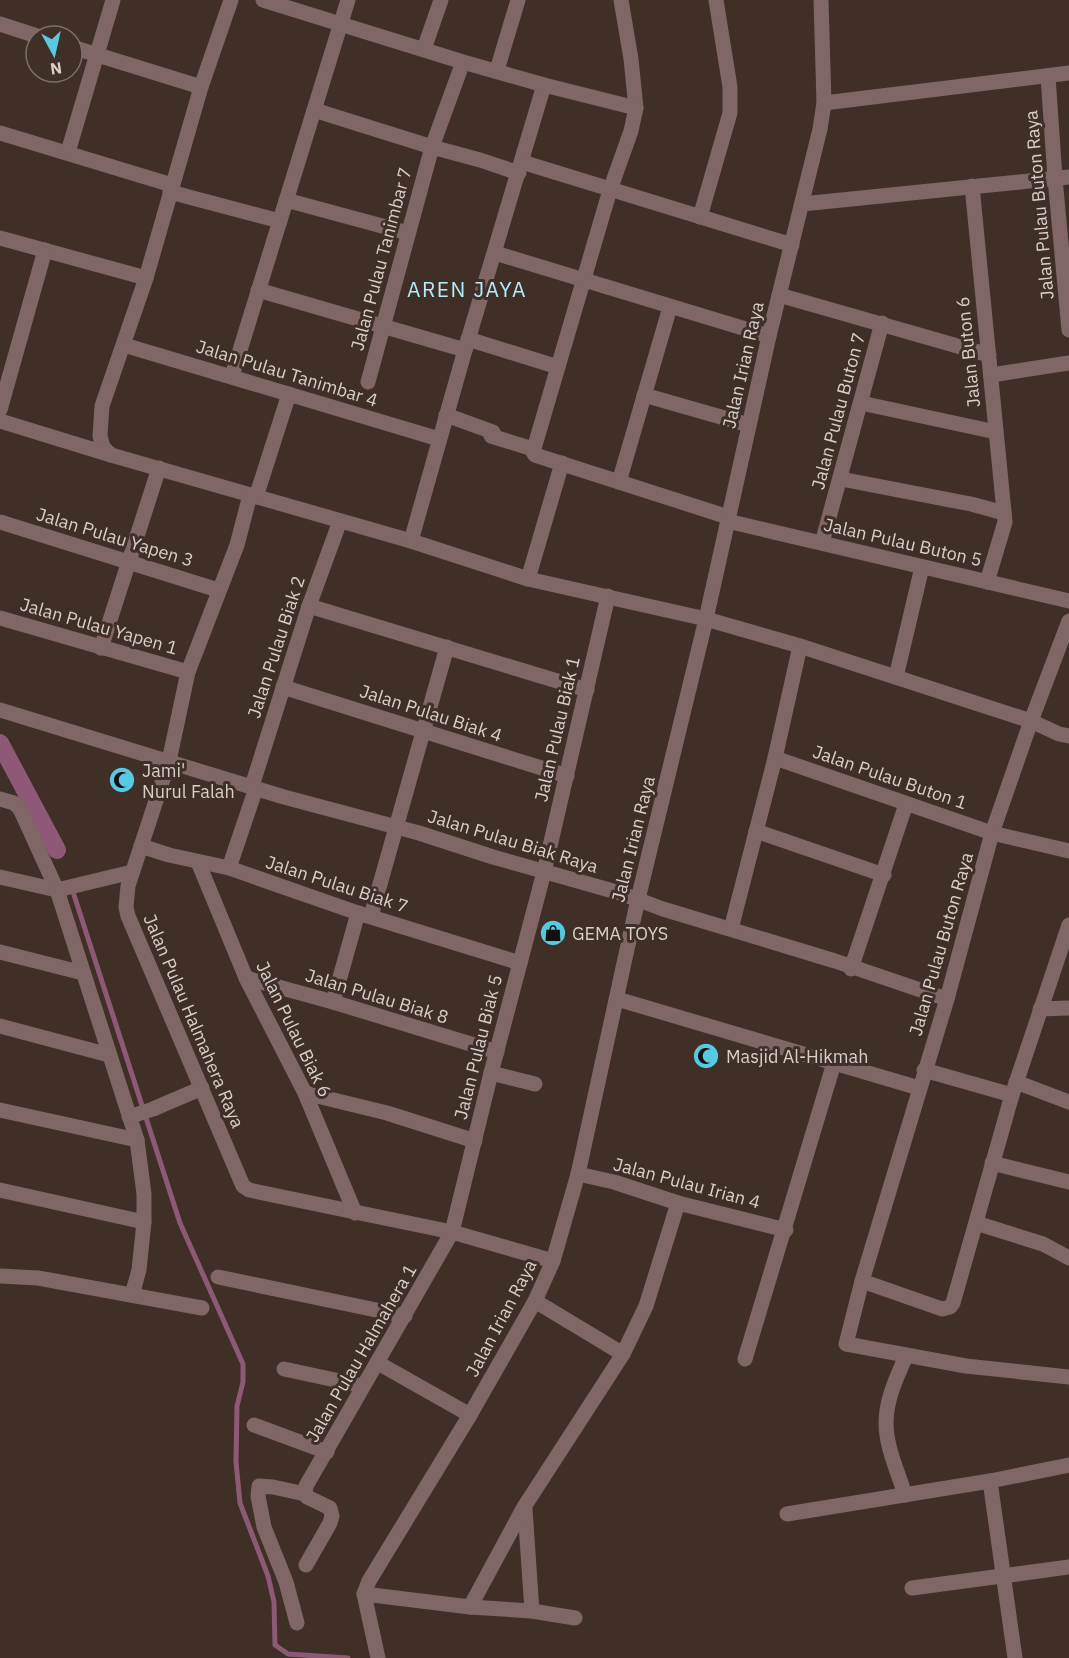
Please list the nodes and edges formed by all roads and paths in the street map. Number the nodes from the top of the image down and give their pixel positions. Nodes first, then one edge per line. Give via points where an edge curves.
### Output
1 (113, 0) edge
2 (231, 0) edge
3 (263, 0) edge
4 (348, 0) edge
5 (441, 0) edge
6 (518, 0) edge
7 (621, 0) edge
8 (716, 0) edge
9 (821, 0) edge
10 (340, 23) junction
11 (0, 24) edge
12 (24, 32) edge
13 (424, 49) junction
14 (84, 51) edge
15 (97, 55) junction
16 (463, 62) junction
17 (497, 70) junction
18 (1069, 74) edge
19 (1048, 76) junction
20 (544, 85) junction
21 (201, 87) junction
22 (824, 103) junction
23 (636, 108) junction
24 (314, 110) junction
25 (0, 133) edge
26 (432, 147) junction
27 (68, 152) junction
28 (520, 167) junction
29 (1062, 177) edge
30 (972, 186) junction
31 (171, 188) junction
32 (610, 190) junction
33 (286, 200) junction
34 (802, 204) junction
35 (700, 217) junction
36 (280, 221) junction
37 (408, 233) junction
38 (0, 238) edge
39 (792, 245) junction
40 (45, 250) junction
41 (495, 253) junction
42 (1066, 269) edge
43 (146, 278) junction
44 (584, 280) junction
45 (258, 290) junction
46 (779, 295) junction
47 (670, 307) junction
48 (882, 323) junction
49 (384, 326) junction
50 (1069, 330) edge
51 (769, 336) junction
52 (124, 345) junction
53 (466, 345) junction
54 (989, 355) junction
55 (1069, 363) edge
56 (558, 367) junction
57 (991, 375) junction
58 (232, 376) junction
59 (368, 382) dead end
60 (289, 394) junction
61 (644, 395) junction
62 (861, 403) junction
63 (0, 410) edge
64 (446, 415) junction
65 (0, 421) edge
66 (748, 425) junction
67 (996, 432) junction
68 (439, 440) junction
69 (533, 450) junction
70 (111, 455) junction
71 (562, 463) junction
72 (159, 468) junction
73 (841, 479) junction
74 (619, 482) junction
75 (253, 496) junction
76 (1004, 513) junction
77 (728, 519) junction
78 (340, 521) junction
79 (0, 522) edge
80 (411, 541) junction
81 (822, 543) junction
82 (128, 561) junction
83 (922, 567) junction
84 (528, 579) junction
85 (987, 582) junction
86 (218, 590) junction
87 (608, 596) junction
88 (1069, 601) edge
89 (309, 606) junction
90 (0, 618) edge
91 (706, 619) junction
92 (1069, 621) edge
93 (800, 646) junction
94 (447, 647) junction
95 (101, 648) junction
96 (188, 672) junction
97 (896, 677) junction
98 (283, 687) junction
99 (587, 690) junction
100 (0, 710) edge
101 (1030, 721) junction
102 (422, 731) junction
103 (1069, 736) edge
104 (775, 758) junction
105 (169, 762) junction
106 (567, 776) junction
107 (254, 787) junction
108 (0, 798) edge
109 (906, 804) junction
110 (396, 827) junction
111 (756, 831) junction
112 (992, 832) junction
113 (141, 846) junction
114 (1069, 851) edge
115 (198, 862) junction
116 (229, 868) junction
117 (132, 872) junction
118 (544, 872) junction
119 (884, 874) junction
120 (0, 877) edge
121 (60, 889) junction
122 (638, 899) junction
123 (364, 914) junction
124 (731, 929) junction
125 (1068, 929) edge
126 (0, 952) edge
127 (520, 963) junction
128 (851, 969) junction
129 (83, 973) junction
130 (246, 978) junction
131 (617, 999) junction
132 (946, 999) junction
133 (333, 1002) junction
134 (1069, 1008) edge
135 (1040, 1009) junction
136 (0, 1026) edge
137 (497, 1052) junction
138 (109, 1055) junction
139 (834, 1063) junction
140 (924, 1070) junction
141 (491, 1073) junction
142 (535, 1084) dead end
143 (202, 1088) junction
144 (919, 1088) junction
145 (1014, 1089) junction
146 (305, 1093) junction
147 (1069, 1102) edge
148 (0, 1110) edge
149 (140, 1113) junction
150 (137, 1140) junction
151 (475, 1141) junction
152 (992, 1163) junction
153 (578, 1174) junction
154 (1069, 1182) edge
155 (0, 1190) edge
156 (678, 1203) junction
157 (356, 1213) junction
158 (144, 1222) junction
159 (976, 1223) junction
160 (786, 1230) junction
161 (452, 1232) junction
162 (1069, 1258) edge
163 (553, 1261) junction
164 (0, 1276) edge
165 (218, 1277) dead end
166 (862, 1281) junction
167 (132, 1295) junction
168 (535, 1301) junction
169 (202, 1308) dead end
170 (405, 1316) junction
171 (623, 1354) junction
172 (906, 1356) junction
173 (745, 1359) dead end
174 (378, 1363) junction
175 (284, 1369) dead end
176 (1069, 1377) edge
177 (363, 1386) junction
178 (470, 1415) junction
179 (254, 1425) dead end
180 (327, 1452) junction
181 (1069, 1464) edge
182 (990, 1481) junction
183 (305, 1494) junction
184 (905, 1495) junction
185 (524, 1507) junction
186 (787, 1514) dead end
187 (306, 1565) dead end
188 (1069, 1567) edge
189 (1004, 1575) junction
190 (912, 1588) dead end
191 (364, 1594) junction
192 (470, 1607) junction
193 (531, 1611) junction
194 (575, 1618) dead end
195 (297, 1623) dead end
196 (377, 1651) edge
197 (1015, 1658) edge

1 - 15 street
2 - 21 street
3 - 10 street
4 - 10 street
5 - 13 street
6 - 17 street
7 - 23 street
8 - 35 street via 730,113
9 - 22 street, Jalan Irian Raya
10 - 13 street
10 - 24 street
11 - 12 street
13 - 16 street
14 - 15 street
15 - 21 street
15 - 27 street
16 - 17 street
16 - 26 street, Jalan Pulau Tanimbar 7
17 - 20 street
18 - 19 street
19 - 22 street
19 - 29 street, Jalan Pulau Buton Raya
20 - 23 street
20 - 28 street
21 - 31 street
22 - 34 street, Jalan Irian Raya
23 - 32 street
24 - 26 street
24 - 33 street
25 - 27 street
26 - 28 street
26 - 37 street, Jalan Pulau Tanimbar 7
27 - 31 street
28 - 32 street
28 - 41 street
29 - 30 street
29 - 42 street, Jalan Pulau Buton Raya
30 - 34 street
30 - 54 street, Jalan Buton 6
31 - 36 street
31 - 43 street
32 - 35 street
32 - 44 street
33 - 36 street
33 - 37 street
34 - 39 street, Jalan Irian Raya
35 - 39 street
36 - 45 street
37 - 49 street, Jalan Pulau Tanimbar 7
38 - 40 street
39 - 46 street, Jalan Irian Raya
40 - 43 street
40 - 63 street
41 - 44 street
41 - 53 street
42 - 50 street, Jalan Pulau Buton Raya
43 - 52 street
44 - 47 street
44 - 56 street
45 - 49 street
45 - 58 street
46 - 48 street
46 - 51 street, Jalan Irian Raya
47 - 51 street
47 - 61 street
48 - 54 street
48 - 62 street, Jalan Pulau Buton 7
49 - 53 street
49 - 59 street, Jalan Pulau Tanimbar 7
51 - 66 street, Jalan Irian Raya
52 - 58 street, Jalan Pulau Tanimbar 4
52 - 70 street via 99,422 103,447
53 - 56 street
53 - 64 street
54 - 57 street, Jalan Buton 6
55 - 57 street
56 - 69 street
57 - 67 street, Jalan Buton 6
58 - 60 street, Jalan Pulau Tanimbar 4
60 - 68 street, Jalan Pulau Tanimbar 4
60 - 75 street, Jalan Pulau Halmahera Raya
61 - 66 street
61 - 74 street
62 - 67 street
62 - 73 street, Jalan Pulau Buton 7
64 - 68 street
64 - 69 street, Jalan Pulau Buton 5
65 - 70 street
66 - 77 street, Jalan Irian Raya
67 - 76 street, Jalan Buton 6
68 - 80 street
69 - 71 street, Jalan Pulau Buton 5 via 535,455
70 - 72 street
71 - 74 street, Jalan Pulau Buton 5
71 - 84 street
72 - 75 street
72 - 82 street
73 - 76 street
73 - 81 street, Jalan Pulau Buton 7
74 - 77 street, Jalan Pulau Buton 5
75 - 78 street
75 - 86 street, Jalan Pulau Halmahera Raya
76 - 85 street, Jalan Buton 6 via 1005,522
77 - 81 street, Jalan Pulau Buton 5
77 - 91 street, Jalan Irian Raya
78 - 80 street
78 - 89 street, Jalan Pulau Biak 2
79 - 82 street, Jalan Pulau Yapen 3
80 - 84 street
81 - 83 street, Jalan Pulau Buton 5
82 - 86 street, Jalan Pulau Yapen 3
82 - 95 street
83 - 85 street, Jalan Pulau Buton 5
83 - 97 street
84 - 87 street
85 - 88 street, Jalan Pulau Buton 5
86 - 96 street, Jalan Pulau Halmahera Raya
87 - 91 street
87 - 99 street, Jalan Pulau Biak 1
89 - 94 street
89 - 98 street, Jalan Pulau Biak 2
90 - 95 street, Jalan Pulau Yapen 1
91 - 93 street
91 - 122 street, Jalan Irian Raya
92 - 101 street, Jalan Pulau Buton Raya
93 - 97 street
93 - 104 street
94 - 99 street
94 - 102 street
95 - 96 street, Jalan Pulau Yapen 1
96 - 105 street, Jalan Pulau Halmahera Raya
97 - 101 street
98 - 102 street, Jalan Pulau Biak 4
98 - 107 street, Jalan Pulau Biak 2
99 - 106 street, Jalan Pulau Biak 1
100 - 105 street, Jalan Pulau Biak Raya
101 - 103 street
101 - 112 street, Jalan Pulau Buton Raya
102 - 106 street, Jalan Pulau Biak 4
102 - 110 street
104 - 109 street, Jalan Pulau Buton 1
104 - 111 street
105 - 107 street, Jalan Pulau Biak Raya
105 - 113 street, Jalan Pulau Halmahera Raya
106 - 118 street, Jalan Pulau Biak 1
107 - 110 street, Jalan Pulau Biak Raya
107 - 116 street
108 - 121 street via 20,809
109 - 112 street, Jalan Pulau Buton 1
109 - 119 street
110 - 118 street, Jalan Pulau Biak Raya
110 - 123 street
111 - 119 street
111 - 124 street
112 - 114 street, Jalan Pulau Buton 1
112 - 132 street, Jalan Pulau Buton Raya
113 - 115 street, Jalan Pulau Biak 7
113 - 117 street, Jalan Pulau Halmahera Raya
115 - 116 street, Jalan Pulau Biak 7
115 - 130 street, Jalan Pulau Biak 6
116 - 123 street, Jalan Pulau Biak 7
117 - 121 street
117 - 143 street, Jalan Pulau Halmahera Raya via 126,897 128,916
118 - 122 street, Jalan Pulau Biak Raya
118 - 127 street, Jalan Pulau Biak 5
119 - 128 street
120 - 121 street
121 - 129 street
122 - 124 street, Jalan Pulau Biak Raya
122 - 131 street, Jalan Irian Raya
123 - 127 street, Jalan Pulau Biak 7
123 - 133 street
124 - 128 street, Jalan Pulau Biak Raya
125 - 135 street
126 - 129 street
127 - 137 street, Jalan Pulau Biak 5
128 - 132 street, Jalan Pulau Biak Raya
129 - 138 street
130 - 133 street, Jalan Pulau Biak 8
130 - 146 street, Jalan Pulau Biak 6
131 - 139 street
131 - 153 street, Jalan Irian Raya
132 - 140 street, Jalan Pulau Buton Raya
133 - 137 street, Jalan Pulau Biak 8
134 - 135 street
135 - 145 street
136 - 138 street
137 - 141 street, Jalan Pulau Biak 5
138 - 149 street
139 - 144 street
139 - 160 street
140 - 144 street, Jalan Pulau Buton Raya
140 - 145 street
141 - 142 street
141 - 151 street, Jalan Pulau Biak 5
143 - 149 street
143 - 157 street, Jalan Pulau Halmahera Raya via 243,1186
144 - 166 street, Jalan Pulau Buton Raya
145 - 147 street
145 - 152 street
146 - 151 street via 387,1113
146 - 157 street, Jalan Pulau Biak 6
148 - 150 street
149 - 150 street
150 - 158 street
151 - 161 street, Jalan Pulau Biak 5
152 - 154 street
152 - 159 street
153 - 156 street, Jalan Pulau Irian 4
153 - 163 street, Jalan Irian Raya
155 - 158 street
156 - 160 street, Jalan Pulau Irian 4
156 - 171 street via 646,1306
157 - 161 street, Jalan Pulau Halmahera Raya
158 - 167 street via 141,1259
159 - 162 street via 1043,1244
159 - 166 street via 950,1307 942,1309
160 - 173 street
161 - 163 street, Jalan Pulau Halmahera Raya
161 - 170 street, Jalan Pulau Halmahera 1
163 - 168 street, Jalan Irian Raya
164 - 167 street via 38,1278
165 - 170 street
166 - 172 street, Jalan Pulau Buton Raya via 846,1344
167 - 169 street
168 - 171 street
168 - 178 street, Jalan Irian Raya
170 - 174 street, Jalan Pulau Halmahera 1
171 - 185 street
172 - 176 street
172 - 184 street via 891,1394 886,1422 888,1442
174 - 177 street, Jalan Pulau Halmahera 1
174 - 178 street
175 - 177 street
177 - 180 street, Jalan Pulau Halmahera 1
178 - 191 street, Jalan Irian Raya
179 - 180 street
180 - 183 street, Jalan Pulau Halmahera 1
181 - 182 street
182 - 184 street
182 - 189 street
183 - 187 street via 330,1508 332,1516
183 - 195 street via 259,1486 258,1496 264,1527
184 - 186 street
185 - 192 street
185 - 193 street
188 - 189 street
189 - 190 street
189 - 197 street
191 - 192 street
191 - 196 street
192 - 193 street
193 - 194 street

